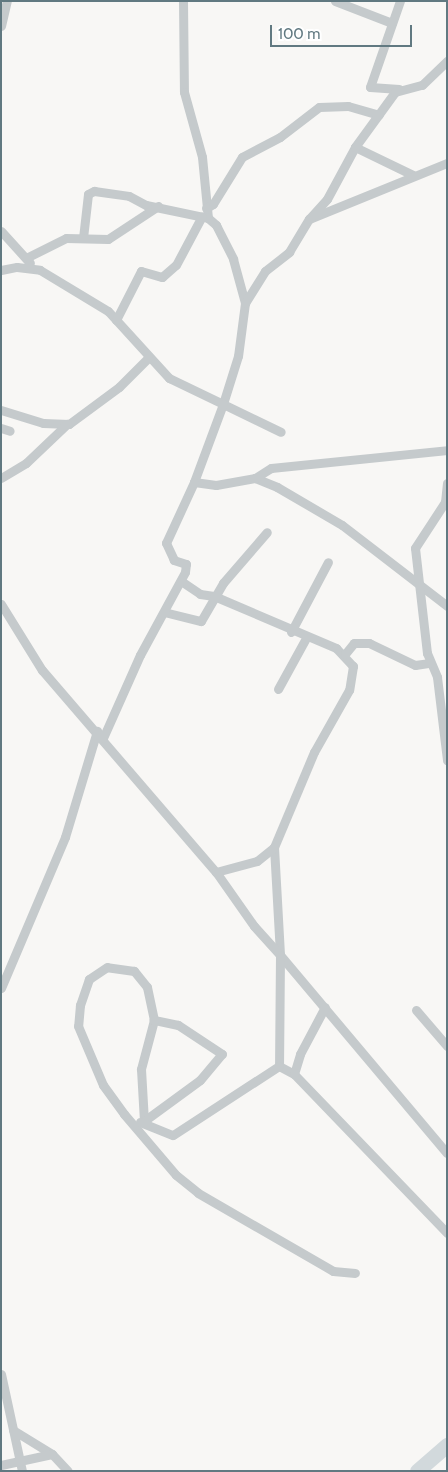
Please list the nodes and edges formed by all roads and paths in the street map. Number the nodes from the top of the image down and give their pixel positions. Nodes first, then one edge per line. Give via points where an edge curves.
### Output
1 (7, 1) edge
2 (184, 1) edge
3 (335, 1) edge
4 (400, 1) edge
5 (392, 23) junction
6 (1, 26) edge
7 (447, 61) edge
8 (399, 90) junction
9 (379, 115) junction
10 (355, 147) junction
11 (447, 163) edge
12 (413, 175) junction
13 (158, 206) junction
14 (205, 214) junction
15 (309, 219) junction
16 (1, 231) edge
17 (83, 238) junction
18 (28, 257) junction
19 (32, 268) junction
20 (1, 270) edge
21 (245, 302) junction
22 (116, 320) junction
23 (148, 358) junction
24 (223, 404) junction
25 (1, 410) edge
26 (67, 424) junction
27 (280, 432) dead end
28 (447, 450) edge
29 (1, 478) edge
30 (255, 478) junction
31 (194, 482) junction
32 (447, 483) edge
33 (268, 532) dead end
34 (328, 562) dead end
35 (181, 581) junction
36 (419, 586) junction
37 (214, 596) junction
38 (1, 604) edge
39 (447, 606) edge
40 (164, 612) junction
41 (291, 632) junction
42 (306, 638) junction
43 (345, 654) junction
44 (430, 663) junction
45 (278, 690) dead end
46 (97, 731) junction
47 (103, 738) junction
48 (446, 756) edge
49 (274, 847) junction
50 (216, 872) junction
51 (280, 955) junction
52 (1, 988) edge
53 (325, 1007) junction
54 (416, 1010) dead end
55 (154, 1020) junction
56 (447, 1046) edge
57 (278, 1066) junction
58 (294, 1074) junction
59 (144, 1121) junction
60 (134, 1126) junction
61 (447, 1153) edge
62 (447, 1233) edge
63 (355, 1273) dead end
64 (1, 1374) edge
65 (13, 1430) junction
66 (447, 1445) edge
67 (52, 1454) junction
68 (19, 1459) junction
69 (1, 1465) edge
70 (22, 1471) edge
71 (68, 1471) edge
72 (417, 1471) edge

1 - 6 street
2 - 14 street via 184,92 202,157
3 - 5 street
4 - 5 street
5 - 8 street via 370,87
7 - 8 street via 422,85
8 - 9 street
9 - 10 street
9 - 14 street via 348,106 319,107 280,137 242,157
10 - 12 street
10 - 15 street via 327,199
11 - 12 street
12 - 15 street
13 - 14 street
13 - 17 street via 108,239
13 - 17 street via 129,196 94,191 88,194
14 - 21 street via 216,225 230,252
14 - 22 street via 176,265 162,277 141,271
15 - 21 street via 289,252 266,271
16 - 18 street
17 - 18 street via 66,238
18 - 19 street
19 - 20 street
19 - 22 street via 108,311
21 - 24 street via 238,356
22 - 23 street
23 - 24 street via 169,378
23 - 26 street via 119,387
24 - 27 street
24 - 31 street
25 - 26 street via 43,423
26 - 29 street via 26,463
28 - 30 street via 271,468
30 - 31 street via 216,485
30 - 36 street via 342,525
31 - 35 street via 166,543 174,560 186,564
32 - 36 street via 445,502 414,548
33 - 37 street
34 - 41 street
35 - 37 street via 200,594
35 - 40 street
36 - 39 street
36 - 44 street
37 - 40 street via 200,621
37 - 41 street
38 - 46 street via 42,670
40 - 47 street via 140,655
41 - 42 street
42 - 43 street
42 - 45 street
43 - 44 street via 354,643 369,643 416,665
43 - 49 street via 353,666 348,690 310,759
44 - 48 street via 436,677
46 - 47 street
46 - 52 street via 65,837
47 - 50 street via 165,816
49 - 50 street via 257,861
49 - 51 street
50 - 51 street via 254,926
51 - 53 street
51 - 57 street
53 - 58 street via 300,1054
53 - 61 street
54 - 56 street
55 - 59 street via 141,1069
55 - 59 street via 178,1025 222,1054 200,1080
55 - 60 street via 147,987 134,971 107,967 89,979 80,1005 78,1026 103,1085
57 - 58 street
57 - 59 street via 173,1135
58 - 62 street
59 - 60 street
60 - 63 street via 176,1175 198,1193 333,1271
64 - 65 street
65 - 67 street
65 - 68 street
66 - 72 highway
67 - 68 street
67 - 71 street
68 - 69 street
68 - 70 street

